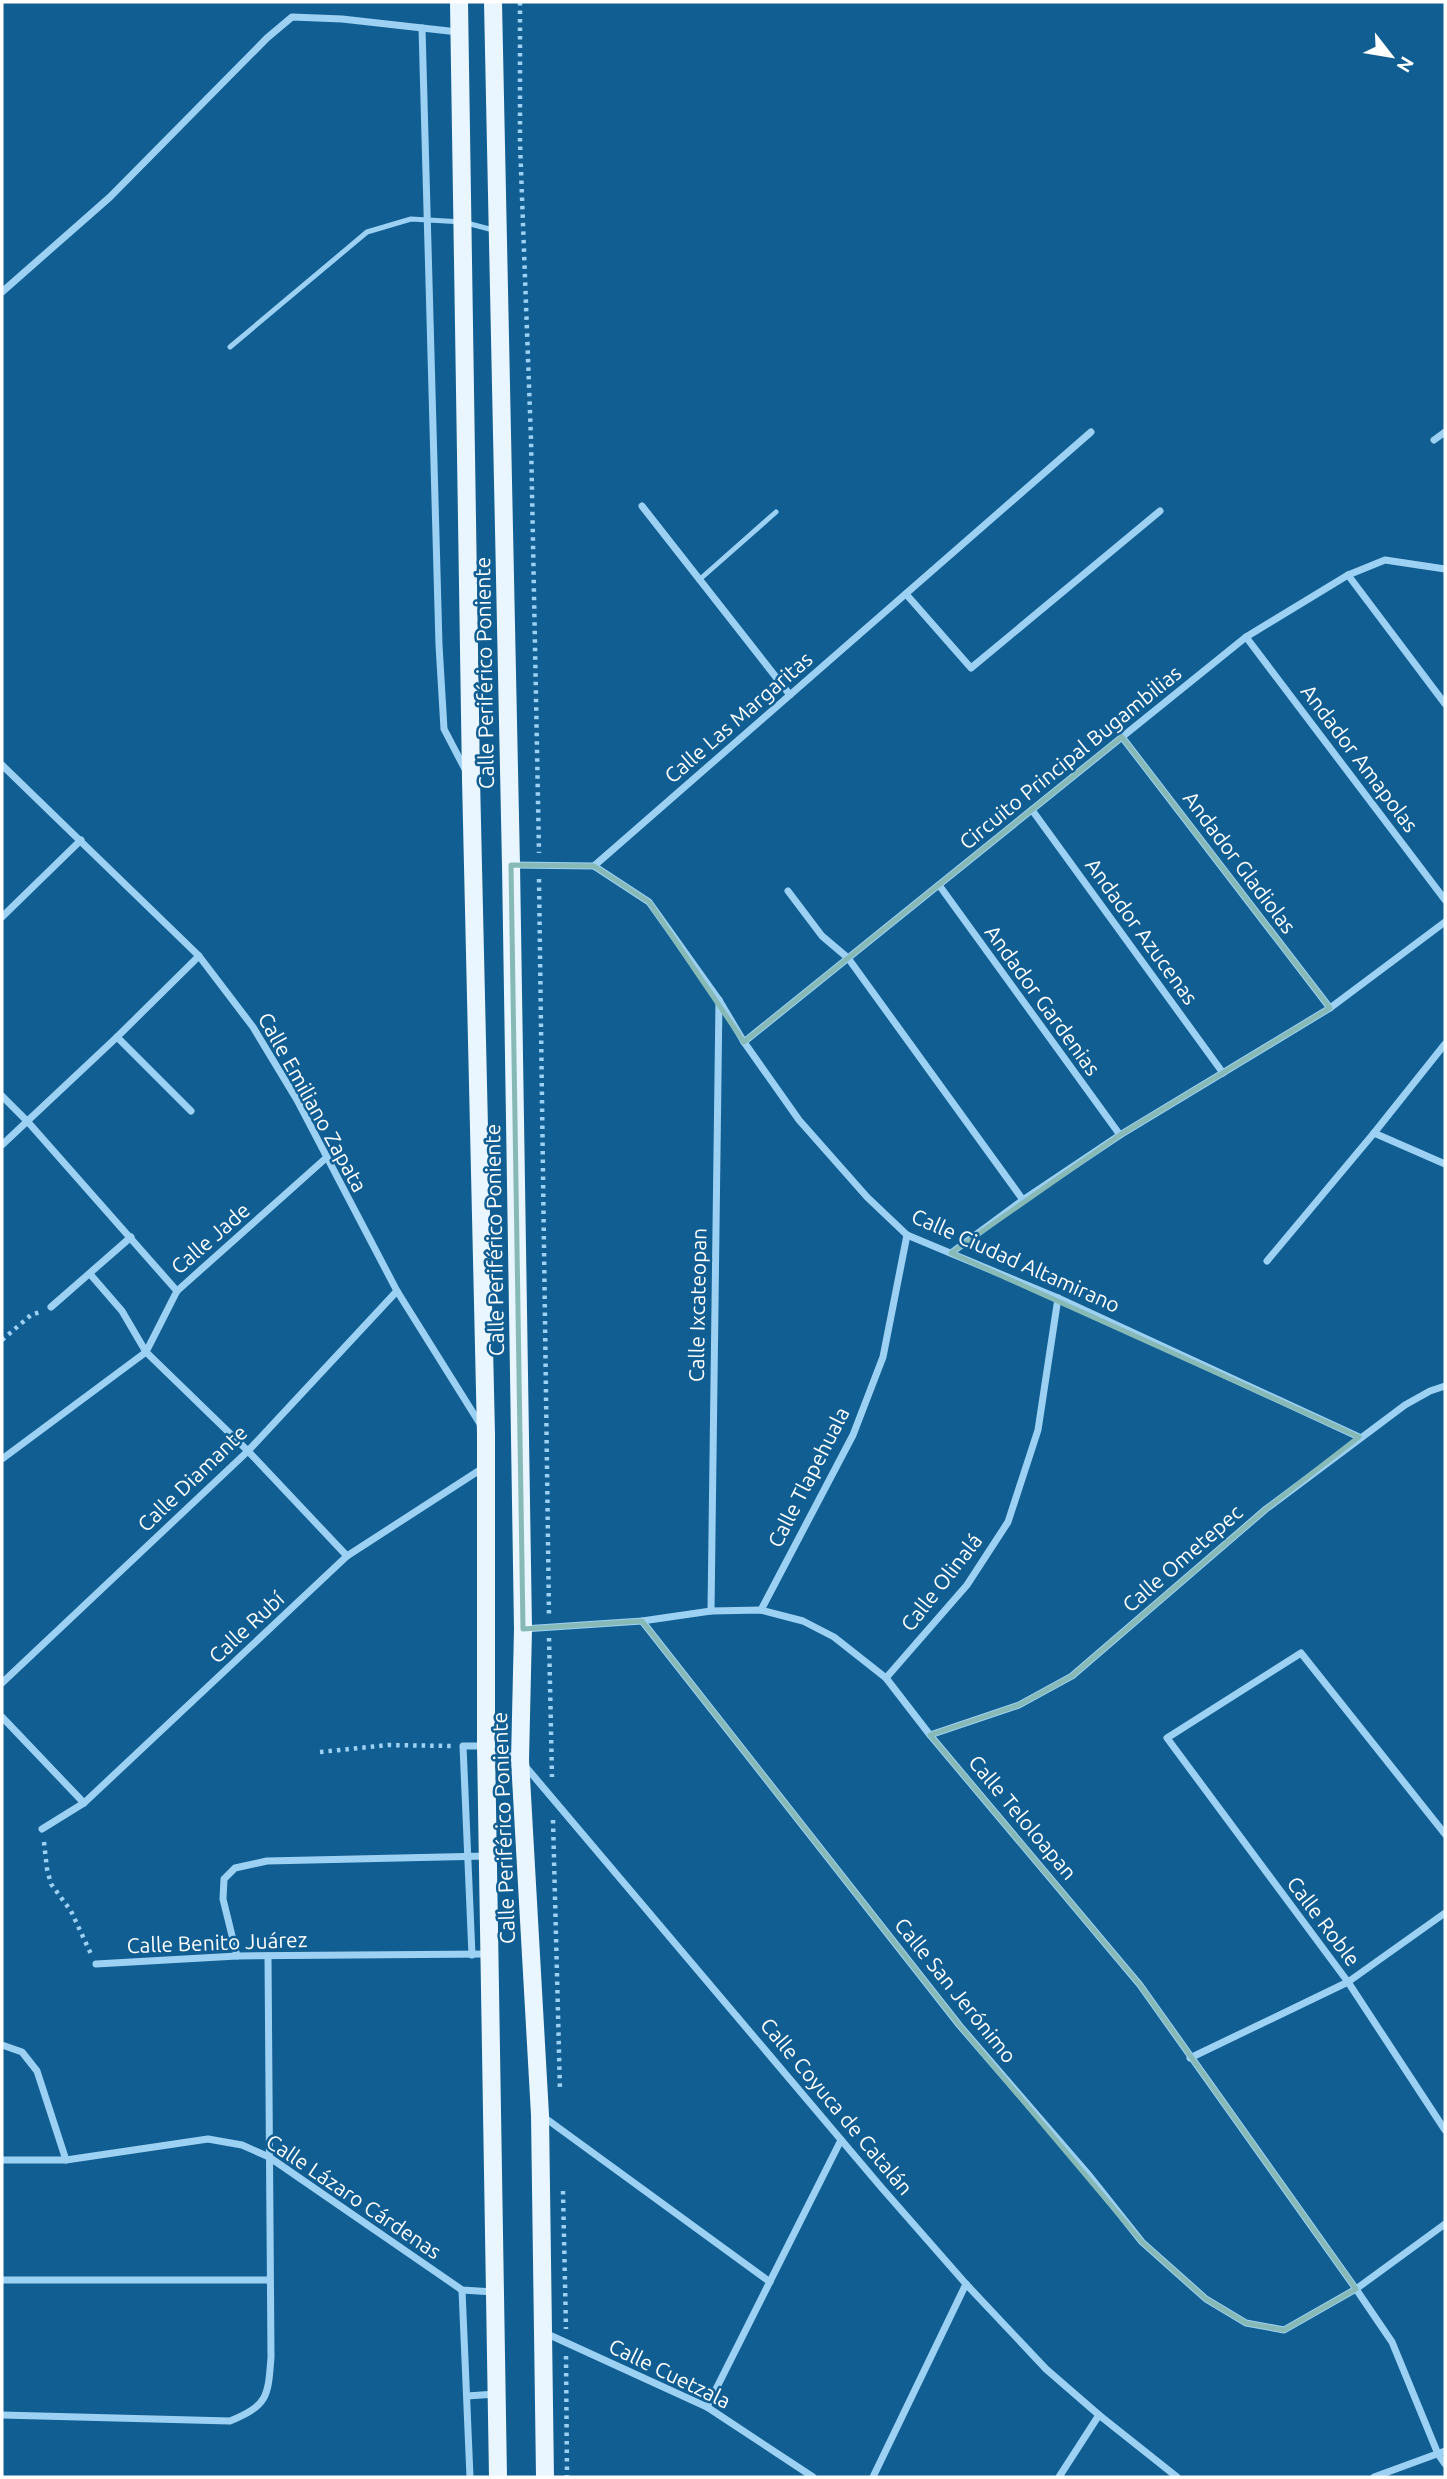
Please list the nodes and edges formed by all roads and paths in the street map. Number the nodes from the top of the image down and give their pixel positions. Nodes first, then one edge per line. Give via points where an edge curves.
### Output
1 (459, 2) edge
2 (493, 2) edge
3 (520, 2) edge
4 (422, 28) junction
5 (459, 33) junction
6 (427, 218) junction
7 (463, 222) junction
8 (496, 230) junction
9 (2, 292) edge
10 (230, 347) dead end
11 (1091, 432) dead end
12 (1445, 432) edge
13 (1434, 440) dead end
14 (642, 506) dead end
15 (1160, 511) dead end
16 (776, 512) dead end
17 (1445, 569) edge
18 (1348, 575) junction
19 (699, 580) junction
20 (906, 594) junction
21 (1247, 637) junction
22 (790, 695) junction
23 (1445, 704) edge
24 (1122, 737) junction
25 (2, 765) edge
26 (471, 779) junction
27 (1032, 810) junction
28 (82, 840) junction
29 (511, 864) junction
30 (539, 865) junction
31 (594, 866) junction
32 (939, 885) junction
33 (788, 891) dead end
34 (1445, 900) edge
35 (2, 917) edge
36 (1445, 922) edge
37 (199, 956) junction
38 (848, 958) junction
39 (719, 1000) junction
40 (1330, 1008) junction
41 (117, 1037) junction
42 (744, 1042) junction
43 (1445, 1044) edge
44 (1223, 1073) junction
45 (2, 1096) edge
46 (191, 1111) dead end
47 (28, 1122) junction
48 (1374, 1133) junction
49 (1120, 1135) junction
50 (2, 1145) edge
51 (326, 1158) junction
52 (1445, 1164) edge
53 (1023, 1200) junction
54 (907, 1235) junction
55 (131, 1237) junction
56 (951, 1253) junction
57 (1267, 1261) dead end
58 (90, 1274) junction
59 (177, 1290) junction
60 (397, 1291) junction
61 (1058, 1298) junction
62 (51, 1307) joint
63 (2, 1340) edge
64 (146, 1352) junction
65 (1445, 1387) edge
66 (486, 1434) junction
67 (1359, 1437) junction
68 (247, 1451) junction
69 (2, 1459) edge
70 (486, 1465) junction
71 (348, 1556) junction
72 (761, 1610) junction
73 (711, 1611) junction
74 (642, 1621) junction
75 (549, 1627) junction
76 (523, 1629) junction
77 (886, 1678) junction
78 (2, 1683) edge
79 (2, 1717) edge
80 (930, 1735) junction
81 (463, 1746) junction
82 (486, 1746) junction
83 (320, 1752) dead end
84 (520, 1760) junction
85 (553, 1798) junction
86 (85, 1803) junction
87 (43, 1829) joint
88 (1445, 1834) edge
89 (468, 1856) junction
90 (488, 1856) junction
91 (1445, 1913) edge
92 (480, 1954) junction
93 (237, 1956) junction
94 (268, 1956) junction
95 (96, 1964) joint
96 (1348, 1982) junction
97 (2, 2045) edge
98 (1190, 2059) junction
99 (540, 2115) junction
100 (562, 2130) junction
101 (1445, 2130) edge
102 (841, 2140) junction
103 (269, 2157) junction
104 (2, 2160) edge
105 (66, 2161) junction
106 (563, 2183) dead end
107 (1445, 2224) edge
108 (2, 2280) edge
109 (269, 2280) junction
110 (770, 2282) junction
111 (966, 2284) junction
112 (1356, 2289) junction
113 (462, 2290) junction
114 (494, 2292) junction
115 (543, 2331) junction
116 (566, 2342) junction
117 (496, 2393) junction
118 (467, 2396) junction
119 (707, 2407) junction
120 (2, 2415) edge
121 (1099, 2415) junction
122 (1442, 2452) edge
123 (1445, 2465) edge
124 (470, 2477) edge
125 (498, 2477) edge
126 (545, 2477) edge
127 (567, 2477) edge
128 (813, 2477) edge
129 (873, 2477) edge
130 (1059, 2477) edge
131 (1177, 2477) edge
132 (1374, 2477) edge

1 - 5 main road, Calle Periférico Poniente
2 - 8 main road, Calle Periférico Poniente
3 - 30 path
4 - 5 street
4 - 6 street
4 - 9 street via 292,17 110,197
5 - 7 main road, Calle Periférico Poniente
6 - 7 lane
6 - 10 lane via 367,232
6 - 26 street via 444,729
7 - 8 lane
7 - 26 main road, Calle Periférico Poniente
8 - 29 main road, Calle Periférico Poniente
11 - 20 street, Calle Las Margaritas
12 - 13 street
14 - 19 street
15 - 20 street via 971,668
16 - 19 lane
17 - 18 street, Circuito Principal Bugambilias via 1385,560
18 - 21 street, Circuito Principal Bugambilias
18 - 23 street
19 - 22 street
20 - 22 street, Calle Las Margaritas
21 - 24 street, Circuito Principal Bugambilias
21 - 34 street, Andador Amapolas
22 - 31 street, Calle Las Margaritas
24 - 27 street, Circuito Principal Bugambilias
24 - 40 street, Andador Gladiolas
25 - 28 street, Calle Emiliano Zapata
26 - 66 main road, Calle Periférico Poniente
27 - 32 street, Circuito Principal Bugambilias
27 - 44 street, Andador Azucenas
28 - 35 street
28 - 37 street, Calle Emiliano Zapata
29 - 30 street
29 - 76 main road, Calle Periférico Poniente
30 - 31 street
30 - 75 path
31 - 39 street, Calle Ciudad Altamirano via 649,902
32 - 38 street, Circuito Principal Bugambilias
32 - 49 street, Andador Gardenias
33 - 38 street via 822,936
36 - 40 street
37 - 41 street
37 - 51 street, Calle Emiliano Zapata via 253,1027
38 - 42 street, Circuito Principal Bugambilias
38 - 53 street
39 - 42 street, Calle Ciudad Altamirano
39 - 73 street, Calle Ixcateopan
40 - 44 street
41 - 46 street
41 - 47 street
42 - 54 street, Calle Ciudad Altamirano via 799,1120
43 - 48 street
44 - 49 street
45 - 47 street
47 - 50 street
47 - 55 street
48 - 52 street
48 - 57 street
49 - 53 street
51 - 59 street, Calle Jade
51 - 60 street, Calle Emiliano Zapata
53 - 56 street
54 - 56 street, Calle Ciudad Altamirano
54 - 72 street, Calle Tlapehuala via 883,1357 853,1435
55 - 58 street
55 - 59 street
56 - 61 street, Calle Ciudad Altamirano
58 - 62 street
58 - 64 street via 122,1311
59 - 64 street, Calle Jade
60 - 66 street, Calle Emiliano Zapata
60 - 68 street, Calle Diamante
61 - 67 street, Calle Ciudad Altamirano
61 - 77 street, Calle Olinalá via 1038,1430 1008,1522 967,1585
62 - 63 path via 31,1315
64 - 68 street
64 - 69 street, Calle Jade
65 - 67 street, Calle Ometepec via 1405,1405
66 - 70 main road, Calle Periférico Poniente
67 - 80 street, Calle Ometepec via 1256,1517 1072,1676 1019,1705
68 - 71 street
68 - 78 street, Calle Diamante
70 - 71 street, Calle Rubí
70 - 82 main road, Calle Periférico Poniente
71 - 86 street, Calle Rubí
72 - 73 street, Calle Teloloapan
72 - 77 street, Calle Teloloapan via 803,1621 834,1637
73 - 74 street, Calle Teloloapan
74 - 75 street, Calle Teloloapan
74 - 112 street, Calle San Jerónimo via 960,2026 1142,2242 1206,2300 1246,2323 1284,2330
75 - 76 street, Calle Teloloapan
75 - 85 path
76 - 84 main road, Calle Periférico Poniente
77 - 80 street, Calle Teloloapan
79 - 86 street
80 - 98 street, Calle Teloloapan via 1132,1975
81 - 82 street
81 - 83 path via 388,1745
81 - 89 street
82 - 84 street, Calle Coyuca de Catalán
82 - 90 main road, Calle Periférico Poniente
84 - 85 street, Calle Coyuca de Catalán
84 - 99 main road, Calle Periférico Poniente
85 - 100 path
85 - 102 street, Calle Coyuca de Catalán
86 - 87 street, Calle Rubí
87 - 95 path via 51,1884 71,1911
88 - 96 street, Calle Roble via 1301,1653 1167,1738
89 - 90 street
89 - 92 street
89 - 93 street via 267,1861 235,1868 224,1879 223,1899
90 - 92 main road, Calle Periférico Poniente
91 - 96 street
92 - 94 street, Calle Benito Juárez
92 - 114 main road, Calle Periférico Poniente
93 - 94 street, Calle Benito Juárez
93 - 95 street, Calle Benito Juárez
94 - 103 street
96 - 98 street
96 - 101 street, Calle Roble
97 - 105 street via 22,2052 37,2071
98 - 112 street, Calle Teloloapan
99 - 100 street
99 - 115 main road, Calle Periférico Poniente
100 - 110 street
102 - 110 street
102 - 111 street, Calle Coyuca de Catalán
103 - 105 street, Calle Lázaro Cárdenas via 242,2145 208,2139
103 - 109 street
103 - 113 street, Calle Lázaro Cárdenas
104 - 105 street, Calle Lázaro Cárdenas
106 - 116 path
107 - 112 street
108 - 109 street
109 - 120 street via 268,2391 254,2411 230,2421
110 - 119 street
111 - 121 street, Calle Coyuca de Catalán via 1046,2369
111 - 129 street
112 - 122 street, Calle Teloloapan via 1392,2342
113 - 114 street
113 - 118 street
114 - 117 main road, Calle Periférico Poniente
115 - 116 street, Calle Cuetzala
115 - 126 main road, Calle Periférico Poniente
116 - 119 street, Calle Cuetzala
116 - 127 path
117 - 118 street
117 - 125 main road, Calle Periférico Poniente
118 - 124 street
119 - 128 street, Calle Cuetzala
121 - 130 street
121 - 131 street, Calle Coyuca de Catalán
122 - 123 street, Calle Teloloapan
122 - 132 street

